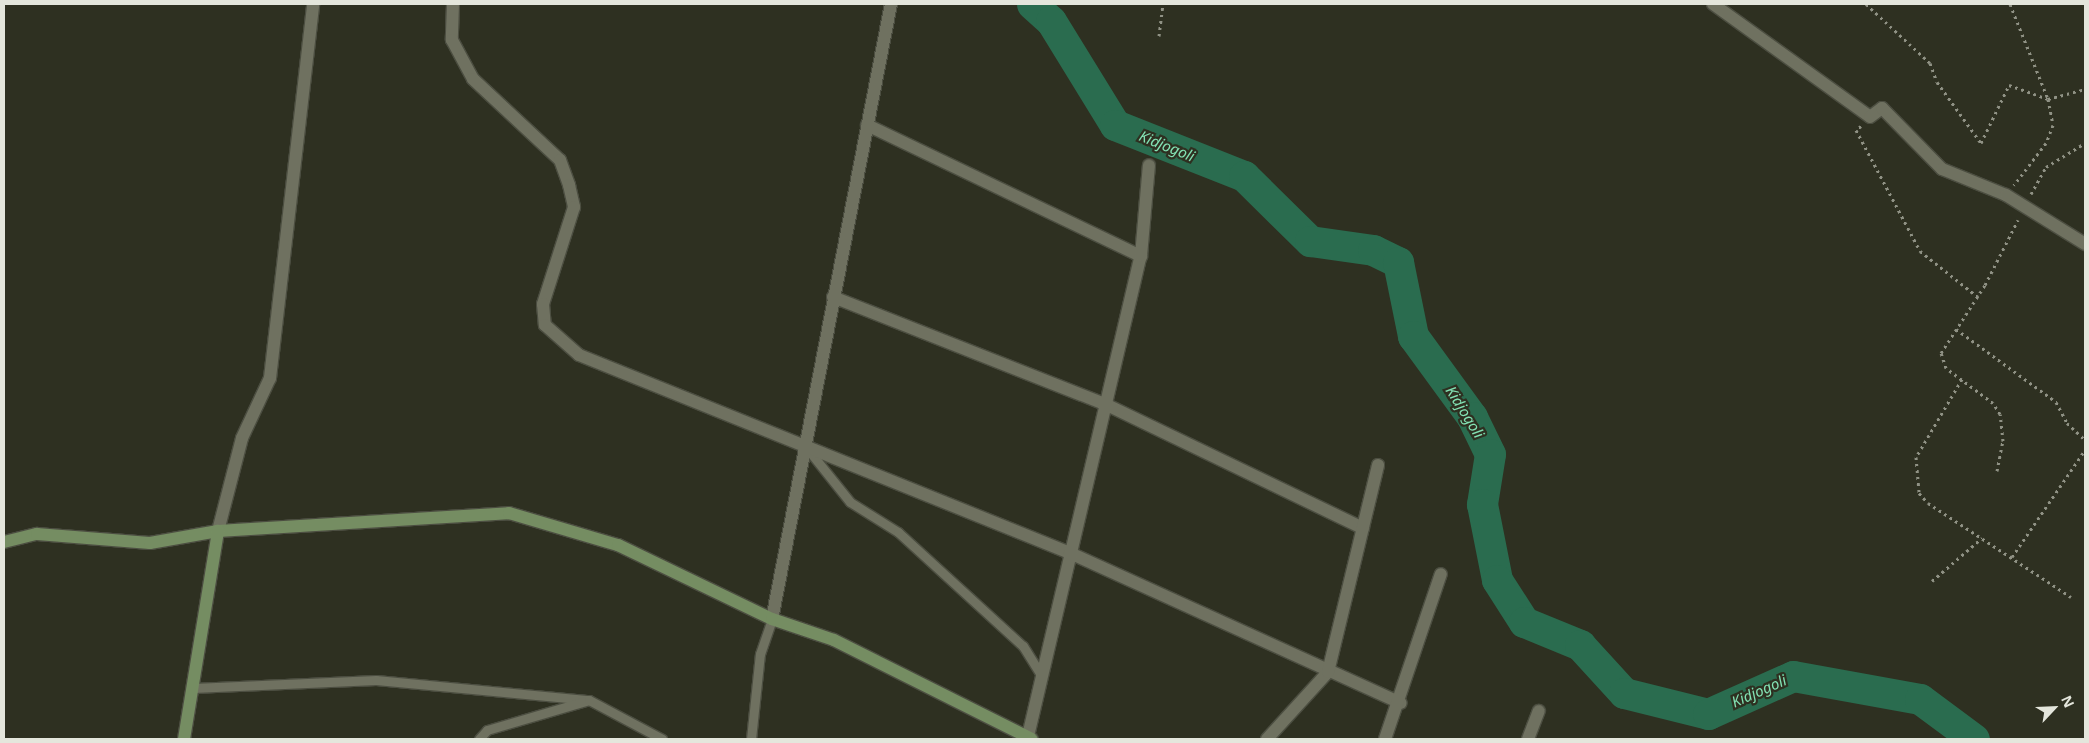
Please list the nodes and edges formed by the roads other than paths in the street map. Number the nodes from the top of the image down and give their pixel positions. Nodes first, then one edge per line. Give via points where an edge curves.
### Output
1 (313, 4) edge
2 (453, 4) edge
3 (891, 4) edge
4 (1713, 4) edge
5 (867, 125) junction
6 (1150, 165) dead end
7 (2085, 244) edge
8 (1141, 256) junction
9 (833, 298) junction
10 (1107, 405) junction
11 (804, 445) junction
12 (1378, 465) dead end
13 (1363, 528) junction
14 (218, 531) junction
15 (4, 542) edge
16 (1070, 553) junction
17 (1441, 574) dead end
18 (772, 619) junction
19 (1328, 672) junction
20 (1041, 675) junction
21 (193, 688) junction
22 (589, 700) junction
23 (1401, 703) junction
24 (1539, 711) dead end
25 (1030, 738) edge
26 (184, 739) edge
27 (479, 739) edge
28 (662, 739) edge
29 (751, 739) edge
30 (1267, 739) edge
31 (1385, 739) edge
32 (1528, 739) edge

1 - 14 street via 270,378 242,438
2 - 11 street via 452,40 472,79 560,160 569,185 574,207 543,304 545,325 579,355
3 - 5 street
4 - 7 street via 1870,117 1882,108 1942,169 2006,195
5 - 8 street
5 - 9 street
6 - 8 street
8 - 10 street
9 - 10 street
9 - 11 street
10 - 13 street
10 - 16 street
11 - 16 street
11 - 18 street
11 - 20 lane via 850,502 898,532 1023,646
12 - 13 street
13 - 19 street
14 - 15 street via 150,543 37,534
14 - 18 street via 508,513 618,545
14 - 21 street
16 - 19 street
16 - 20 street
17 - 23 street
18 - 25 street via 834,640
18 - 29 lane via 760,654
19 - 23 street
19 - 30 street
20 - 25 street
21 - 22 lane via 376,680
21 - 26 street
22 - 27 lane via 487,730
22 - 28 lane
23 - 31 street
24 - 32 street

